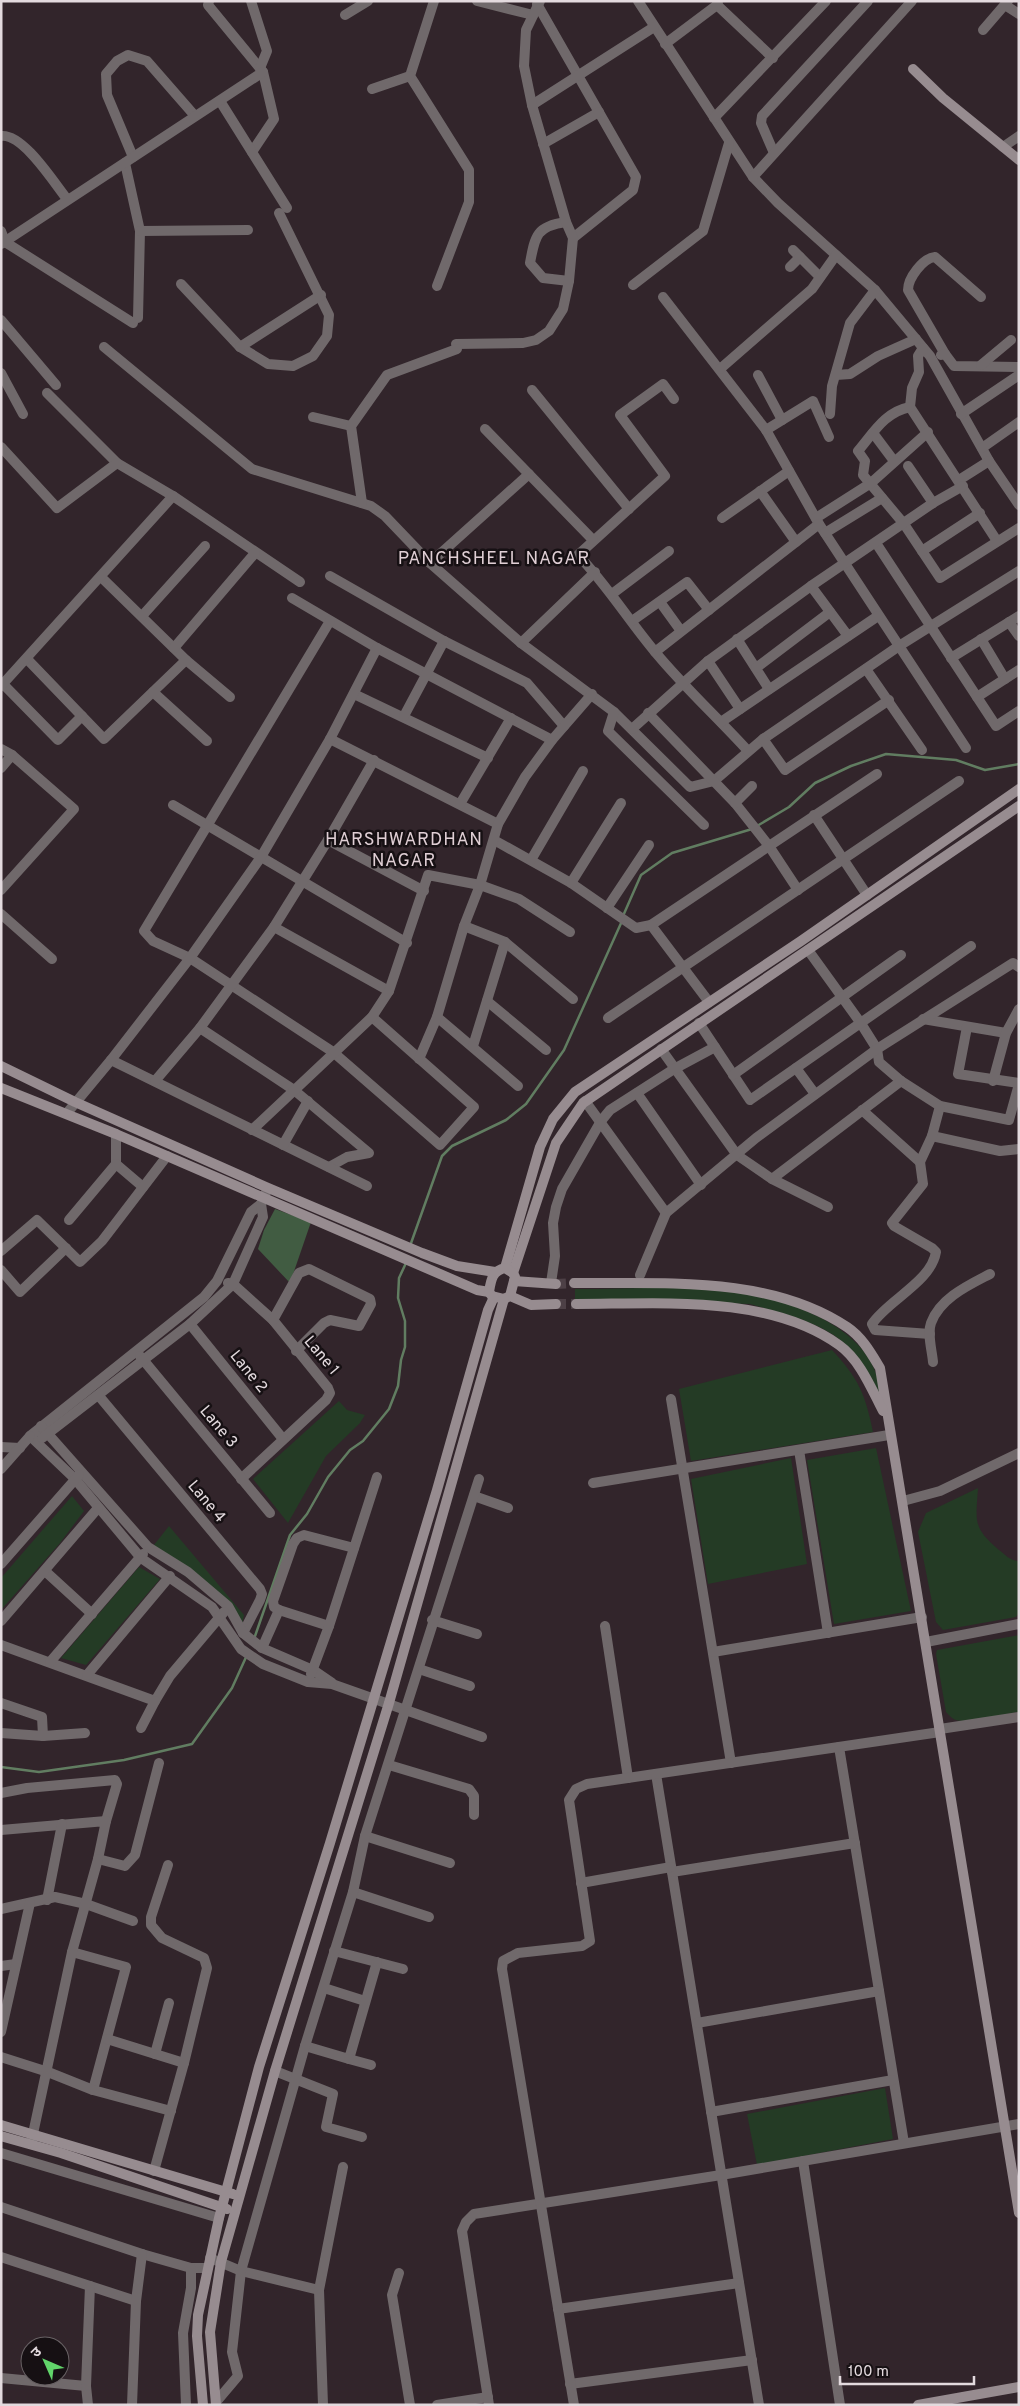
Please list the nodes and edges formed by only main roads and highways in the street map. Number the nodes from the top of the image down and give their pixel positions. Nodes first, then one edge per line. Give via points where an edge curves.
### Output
1 (913, 69) dead end
2 (1019, 160) edge
3 (1019, 790) edge
4 (1019, 806) edge
5 (1, 1066) edge
6 (1, 1088) edge
7 (507, 1274) junction
8 (574, 1283) tunnel mouth
9 (554, 1284) tunnel mouth
10 (499, 1296) junction
11 (556, 1304) tunnel mouth
12 (576, 1304) tunnel mouth
13 (886, 1416) junction
14 (1, 2125) edge
15 (1, 2136) edge
16 (227, 2193) junction
17 (240, 2195) junction
18 (223, 2208) junction
19 (236, 2211) junction
20 (1019, 2213) edge
21 (1019, 2387) edge
22 (952, 2402) edge
23 (216, 2403) edge
24 (203, 2405) edge
25 (918, 2405) edge

1 - 2 main road
3 - 7 main road via 575,1092 553,1119 540,1147
4 - 7 main road via 585,1101 556,1143
5 - 7 main road via 75,1102 400,1244 457,1266
6 - 10 main road via 167,1156 262,1201 477,1290
7 - 9 main road
7 - 10 main road
7 - 10 main road
8 - 13 main road via 704,1285 781,1296 818,1311 849,1328 869,1348 880,1368
10 - 11 main road via 531,1305
10 - 16 main road via 488,1310 374,1699 259,2067
10 - 17 main road via 389,1704 275,2071
12 - 13 main road via 711,1305 782,1317 840,1346 858,1365
13 - 20 main road via 903,1501
14 - 16 main road
15 - 18 main road
16 - 17 main road
16 - 18 main road
17 - 19 main road
18 - 19 main road
18 - 24 main road via 198,2315
19 - 23 main road via 221,2262 210,2332
21 - 22 main road
22 - 25 main road

